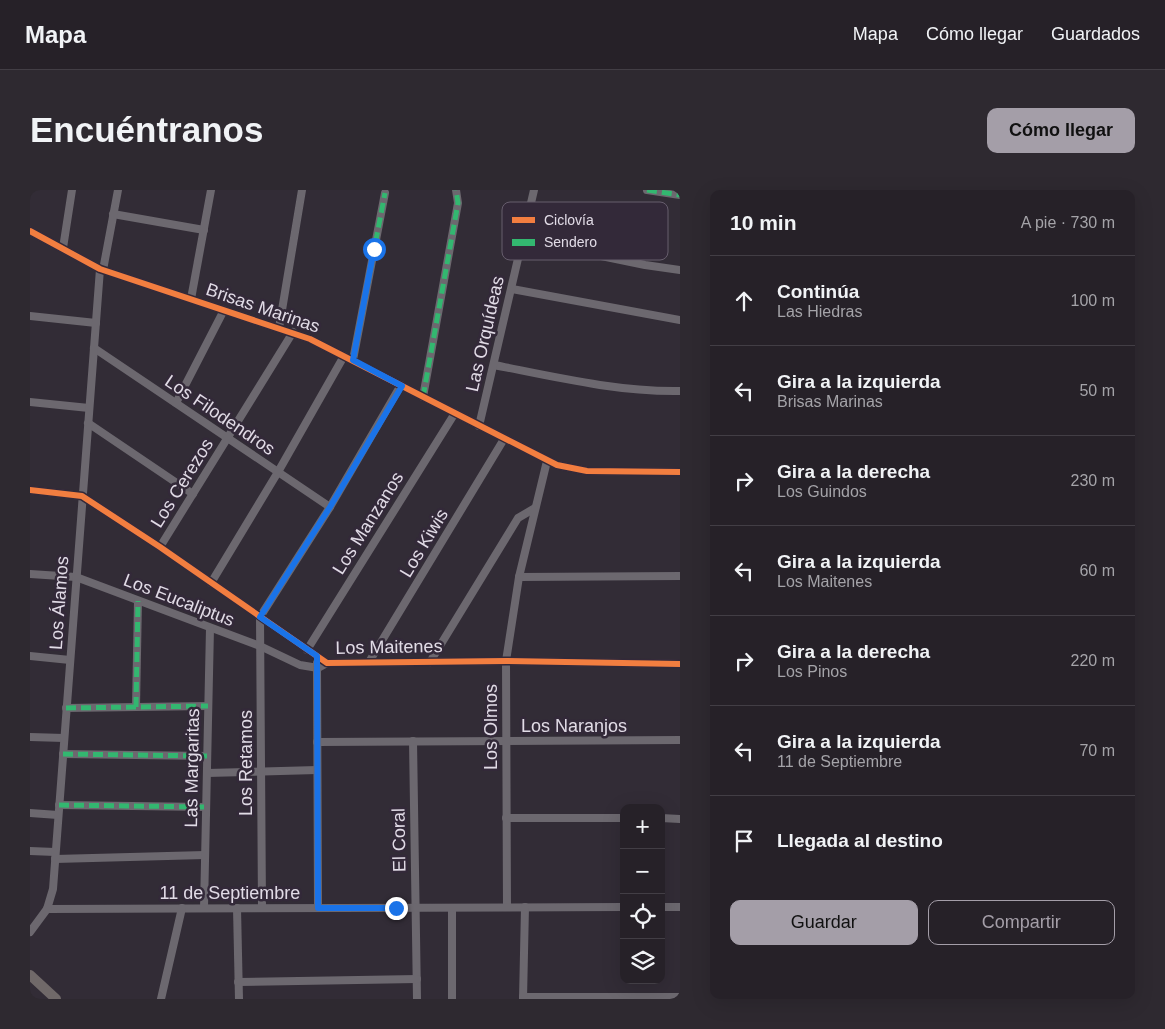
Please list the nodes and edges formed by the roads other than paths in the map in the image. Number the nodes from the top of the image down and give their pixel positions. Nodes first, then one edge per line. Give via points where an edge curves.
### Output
1 (72, 190) edge
2 (118, 190) edge
3 (212, 190) edge
4 (302, 190) edge
5 (647, 190) edge
6 (456, 192) edge
7 (385, 193) dead end
8 (680, 196) edge
9 (113, 214) junction
10 (204, 230) junction
11 (30, 231) edge
12 (63, 248) junction
13 (519, 260) edge
14 (621, 260) edge
15 (101, 270) junction
16 (680, 270) edge
17 (512, 289) junction
18 (191, 299) junction
19 (224, 310) junction
20 (30, 316) edge
21 (680, 320) edge
22 (96, 323) junction
23 (279, 328) junction
24 (293, 332) junction
25 (94, 348) junction
26 (344, 356) junction
27 (353, 360) junction
28 (494, 366) junction
29 (402, 386) junction
30 (680, 391) edge
31 (423, 397) junction
32 (30, 402) edge
33 (176, 403) junction
34 (89, 408) junction
35 (455, 413) junction
36 (88, 423) junction
37 (479, 426) junction
38 (227, 438) junction
39 (504, 439) junction
40 (547, 461) junction
41 (278, 472) junction
42 (680, 472) edge
43 (30, 490) edge
44 (193, 494) junction
45 (82, 496) junction
46 (330, 507) junction
47 (535, 508) junction
48 (160, 547) junction
49 (30, 574) edge
50 (680, 576) edge
51 (518, 577) junction
52 (76, 578) junction
53 (211, 583) junction
54 (138, 601) junction
55 (260, 617) junction
56 (210, 628) junction
57 (260, 646) junction
58 (307, 650) junction
59 (30, 656) edge
60 (317, 656) junction
61 (70, 660) junction
62 (506, 661) junction
63 (370, 662) junction
64 (430, 662) junction
65 (327, 663) junction
66 (680, 664) edge
67 (318, 668) junction
68 (208, 706) junction
69 (136, 707) junction
70 (66, 708) junction
71 (30, 737) edge
72 (64, 738) junction
73 (680, 740) edge
74 (413, 741) junction
75 (505, 741) junction
76 (317, 742) junction
77 (63, 754) junction
78 (207, 756) junction
79 (317, 770) junction
80 (262, 772) junction
81 (207, 773) junction
82 (59, 805) junction
83 (206, 808) junction
84 (30, 813) edge
85 (58, 815) junction
86 (506, 818) junction
87 (620, 818) edge
88 (665, 818) edge
89 (680, 818) edge
90 (30, 851) edge
91 (205, 855) junction
92 (55, 856) junction
93 (508, 907) junction
94 (524, 907) junction
95 (620, 907) edge
96 (665, 907) edge
97 (680, 907) edge
98 (182, 908) junction
99 (204, 908) junction
100 (237, 908) junction
101 (262, 908) junction
102 (318, 908) junction
103 (415, 908) junction
104 (452, 908) junction
105 (47, 909) junction
106 (30, 917) edge
107 (37, 922) junction
108 (30, 932) edge
109 (30, 975) edge
110 (417, 979) junction
111 (238, 982) junction
112 (680, 996) edge
113 (524, 998) edge
114 (56, 999) edge
115 (161, 999) edge
116 (239, 999) edge
117 (416, 999) edge
118 (452, 999) edge

1 - 12 street
2 - 9 street, Los Álamos
3 - 10 street
4 - 23 street
5 - 8 street
6 - 31 street via 458,203
7 - 27 street
9 - 10 street
9 - 15 street, Los Álamos
10 - 18 street
11 - 12 street, Brisas Marinas
12 - 15 street, Brisas Marinas
13 - 17 street, Las Orquídeas
14 - 16 street
15 - 18 street, Brisas Marinas
15 - 22 street, Los Álamos
17 - 21 street
17 - 28 street, Las Orquídeas
18 - 19 street, Brisas Marinas
19 - 23 street, Brisas Marinas
19 - 33 street
20 - 22 street
22 - 25 street, Los Álamos
23 - 24 street, Brisas Marinas
24 - 26 street, Brisas Marinas
24 - 38 street, Los Cerezos
25 - 33 street, Los Filodendros
25 - 34 street, Los Álamos
26 - 27 street, Brisas Marinas
26 - 41 street
27 - 29 street, Brisas Marinas
28 - 30 street via 583,382
28 - 37 street, Las Orquídeas
29 - 31 street, Brisas Marinas
29 - 46 street
31 - 35 street, Brisas Marinas
32 - 34 street
33 - 38 street, Los Filodendros
34 - 36 street, Los Álamos
35 - 37 street, Brisas Marinas
35 - 58 street, Los Manzanos
36 - 44 street
36 - 45 street, Los Álamos
37 - 39 street, Brisas Marinas
38 - 41 street, Los Filodendros
38 - 44 street, Los Cerezos
39 - 40 street, Brisas Marinas
39 - 63 street, Los Kiwis
40 - 42 street, Brisas Marinas via 587,472
40 - 47 street, Los Olmos
41 - 46 street, Los Filodendros
41 - 53 street
43 - 45 street, Los Maitenes
44 - 48 street, Los Cerezos
45 - 48 street, Los Maitenes
45 - 52 street, Los Álamos
46 - 55 street
47 - 51 street, Los Olmos
47 - 64 street via 518,518
48 - 53 street, Los Maitenes
49 - 52 street, Los Eucaliptus
50 - 51 street
51 - 62 street, Los Olmos
52 - 54 street, Los Eucaliptus
52 - 61 street, Los Álamos
53 - 55 street, Los Maitenes
54 - 56 street, Los Eucaliptus
54 - 69 street
55 - 57 street, Los Retamos
55 - 58 street, Los Maitenes
56 - 57 street, Los Eucaliptus
56 - 68 street, Las Margaritas
57 - 67 street, Los Eucaliptus via 300,666
57 - 80 street, Los Retamos
58 - 60 street, Los Maitenes
59 - 61 street
60 - 65 street, Los Maitenes
60 - 67 street
61 - 70 street, Los Álamos
62 - 64 street, Los Maitenes
62 - 66 street, Los Maitenes
62 - 75 street, Los Olmos
63 - 64 street, Los Maitenes
63 - 65 street, Los Maitenes
65 - 67 street
67 - 76 street
68 - 69 street
68 - 78 street, Las Margaritas
69 - 70 street
70 - 72 street, Los Álamos
71 - 72 street
72 - 77 street, Los Álamos
73 - 75 street, Los Naranjos
74 - 75 street, Los Naranjos
74 - 76 street, Los Naranjos
74 - 103 street, El Coral
75 - 86 street, Los Olmos
76 - 79 street
77 - 78 street
77 - 82 street, Los Álamos
78 - 81 street, Las Margaritas
79 - 80 street
79 - 102 street
80 - 81 street
80 - 101 street, Los Retamos
81 - 83 street, Las Margaritas
82 - 83 street
82 - 85 street, Los Álamos
83 - 91 street, Las Margaritas
84 - 85 street
85 - 92 street, Los Álamos
86 - 87 street
86 - 93 street, Los Olmos
88 - 89 street
90 - 92 street
91 - 92 street
91 - 99 street, Las Margaritas
92 - 105 street, Los Álamos via 53,889
93 - 94 street, 11 de Septiembre
93 - 104 street, 11 de Septiembre
94 - 95 street, 11 de Septiembre
94 - 113 street
96 - 97 street
98 - 99 street, 11 de Septiembre
98 - 105 street, 11 de Septiembre
98 - 115 street
99 - 100 street, 11 de Septiembre
100 - 101 street, 11 de Septiembre
100 - 111 street
101 - 102 street, 11 de Septiembre
102 - 103 street, 11 de Septiembre
103 - 104 street, 11 de Septiembre
103 - 110 street, El Coral
104 - 118 street
105 - 107 street, Los Álamos
106 - 107 street
107 - 108 street, Los Álamos
109 - 114 main road
110 - 111 street
110 - 117 street, El Coral
111 - 116 street
112 - 113 street

